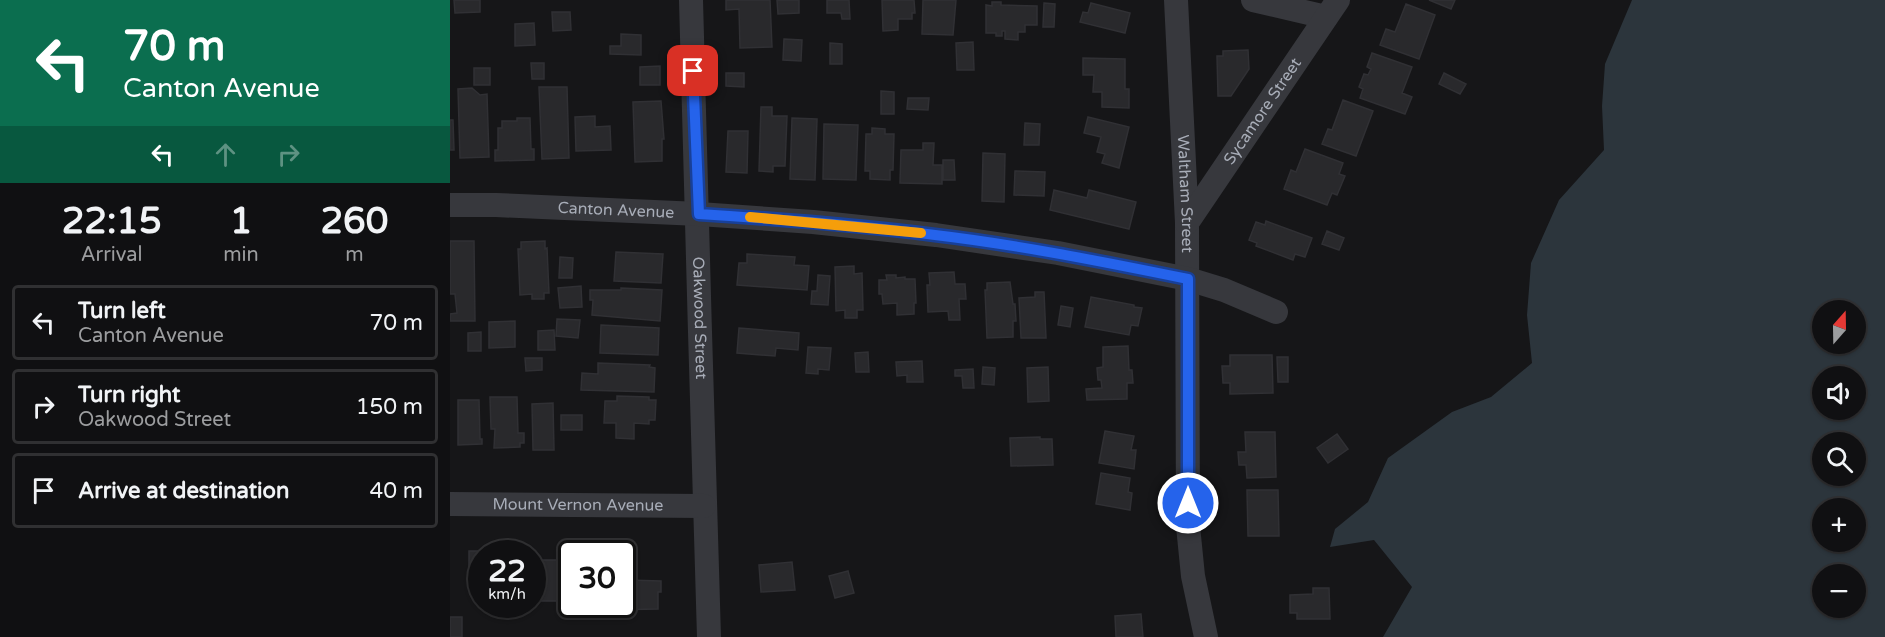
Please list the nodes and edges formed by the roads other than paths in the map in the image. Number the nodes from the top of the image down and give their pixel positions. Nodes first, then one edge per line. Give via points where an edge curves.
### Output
1 (691, 0) edge
2 (1176, 0) edge
3 (1253, 0) edge
4 (1332, 8) edge
5 (450, 205) edge
6 (699, 214) junction
7 (1186, 223) junction
8 (1188, 279) junction
9 (1276, 312) dead end
10 (450, 504) edge
11 (704, 506) junction
12 (709, 637) edge
13 (1206, 637) edge

1 - 6 street, Oakwood Street
2 - 7 street, Waltham Street
3 - 4 street
4 - 7 street, Sycamore Street
5 - 6 street, Canton Avenue
6 - 8 street, Canton Avenue via 936,235 1058,253
6 - 11 street, Oakwood Street
7 - 8 street, Waltham Street
8 - 9 street, Canton Avenue
8 - 13 street, Waltham Street via 1188,526 1193,576
10 - 11 street, Mount Vernon Avenue
11 - 12 street, Oakwood Street

